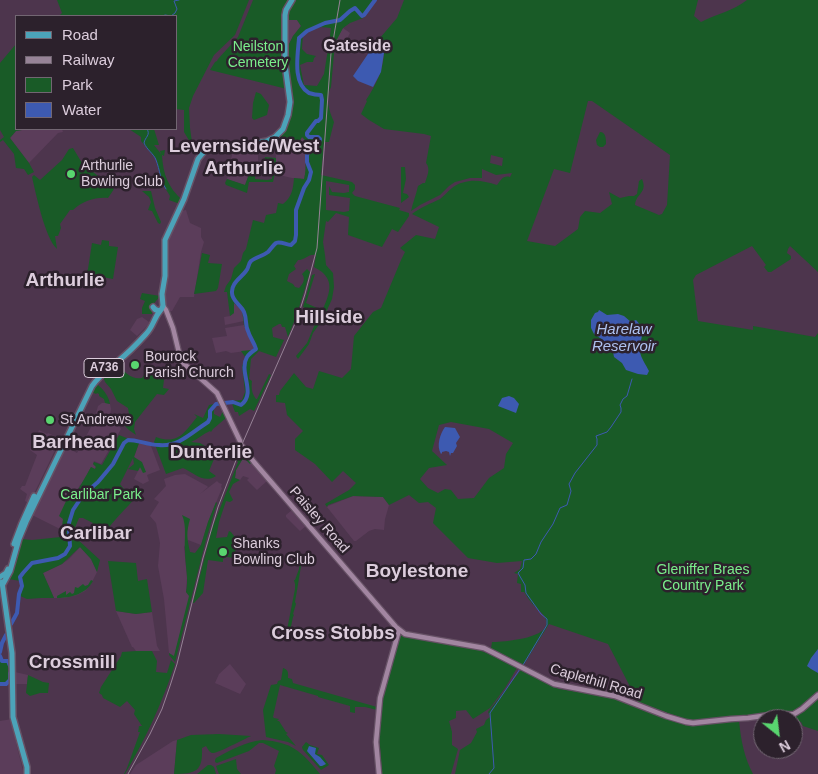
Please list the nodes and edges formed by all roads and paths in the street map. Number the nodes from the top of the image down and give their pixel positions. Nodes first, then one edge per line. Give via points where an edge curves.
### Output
1 (292, 0) edge
2 (162, 294) junction
3 (154, 306) junction
4 (162, 308) junction
5 (1, 585) edge
6 (399, 630) junction
7 (818, 695) edge
8 (27, 774) edge
9 (379, 774) edge

1 - 2 main road via 285,15 285,64 290,102 283,129 266,141 208,148 199,158 165,240
2 - 3 main road, A736
2 - 4 main road
3 - 4 main road via 156,310
3 - 5 main road, A736 via 148,327 89,384 22,523
4 - 5 main road, A736 via 149,331 92,386 26,522 10,571
4 - 6 main road, Paisley Road via 166,310 175,335 181,361 214,390 240,442 254,462
5 - 8 main road, A736 via 13,664 13,717
6 - 7 main road, Caplethill Road via 408,635 484,648 554,684 615,696 693,724 794,714
6 - 9 main road via 380,698 376,735

